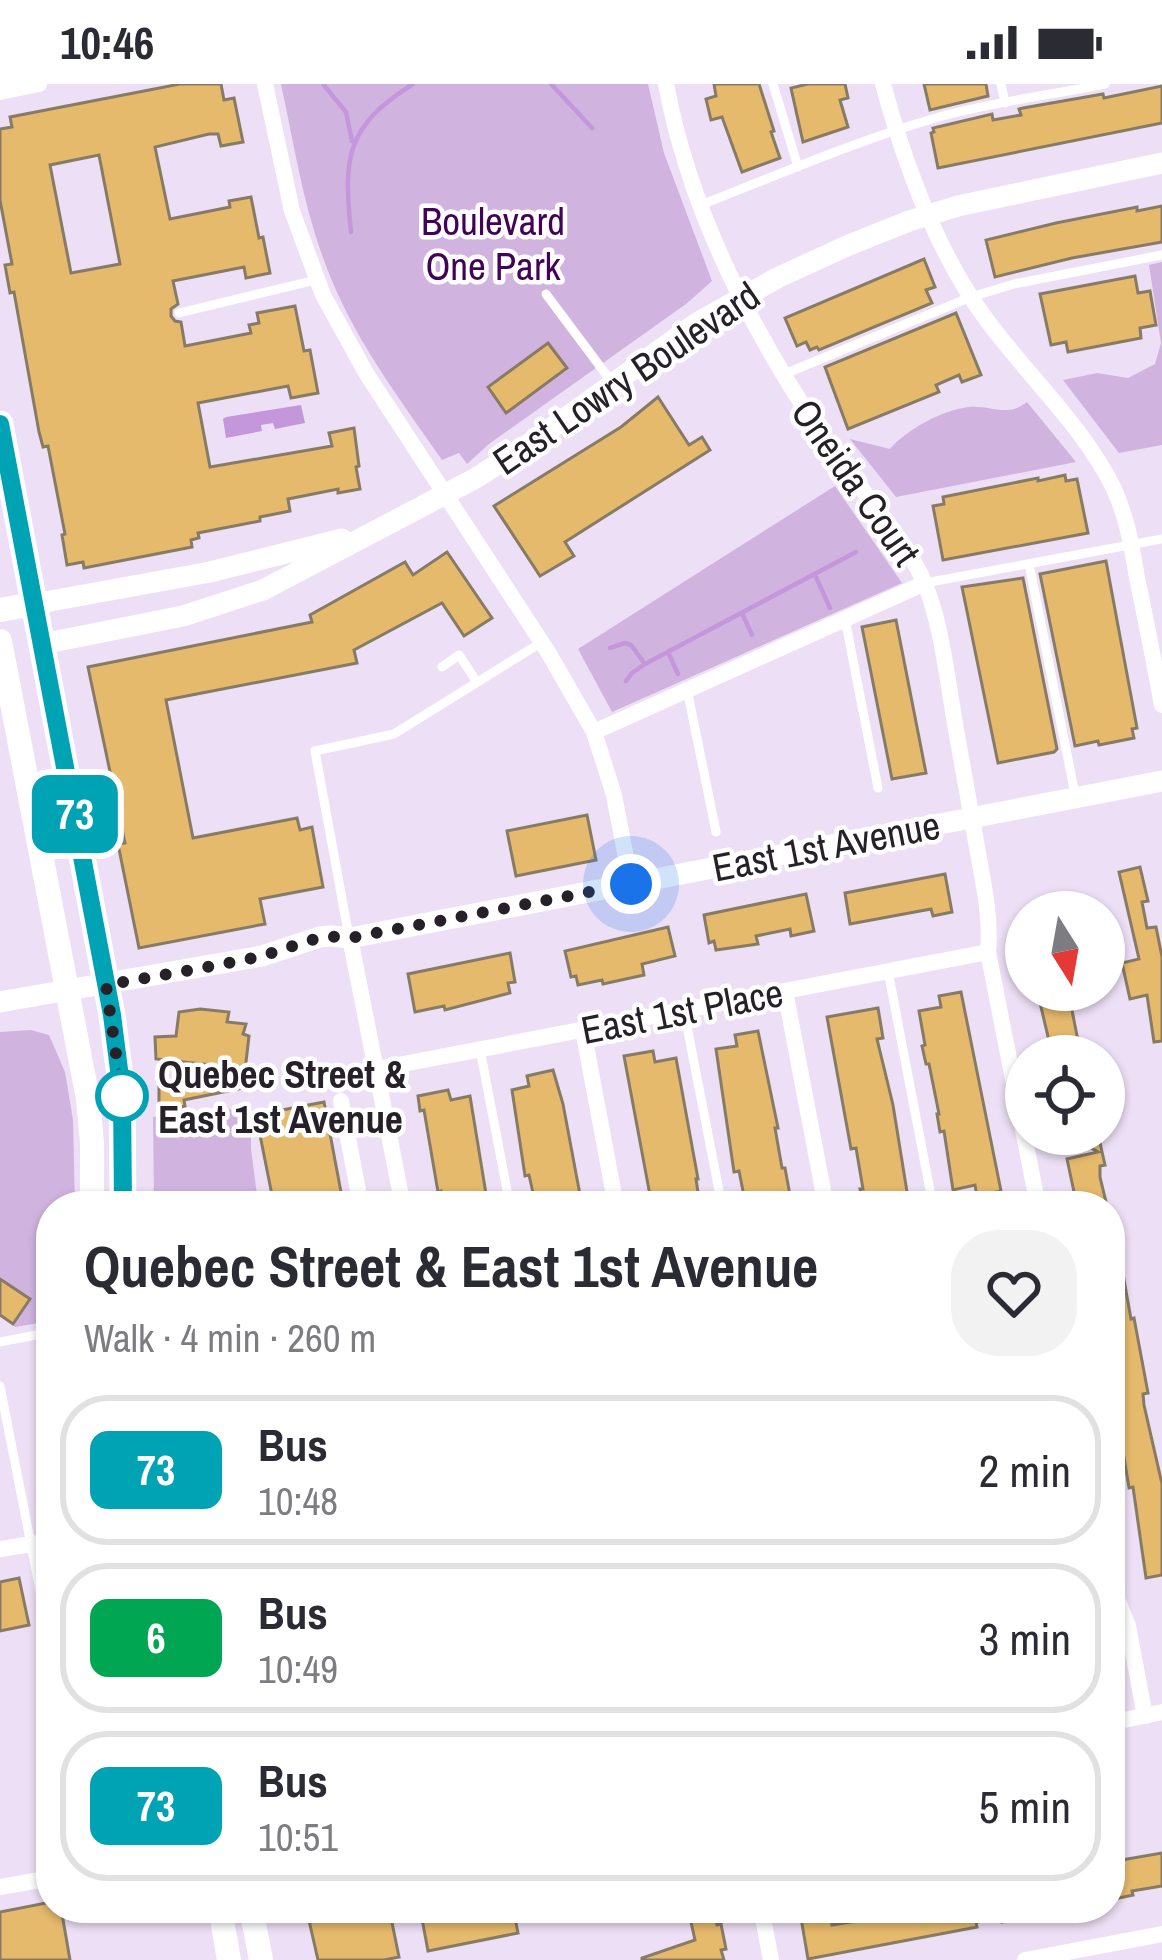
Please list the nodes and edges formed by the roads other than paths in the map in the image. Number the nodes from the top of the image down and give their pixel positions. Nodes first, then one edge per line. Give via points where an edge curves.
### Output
1 (39, 84) edge
2 (266, 84) edge
3 (666, 84) edge
4 (773, 84) edge
5 (883, 84) edge
6 (1001, 84) edge
7 (1105, 84) edge
8 (0, 92) edge
9 (1005, 103) junction
10 (897, 130) junction
11 (1162, 163) edge
12 (798, 166) junction
13 (701, 205) junction
14 (928, 214) junction
15 (1162, 255) edge
16 (316, 280) junction
17 (546, 293) dead end
18 (971, 297) junction
19 (740, 298) junction
20 (179, 313) dead end
21 (782, 375) junction
22 (612, 382) junction
23 (0, 424) edge
24 (447, 495) junction
25 (372, 532) junction
26 (1162, 539) edge
27 (1131, 545) junction
28 (1030, 564) junction
29 (925, 583) junction
30 (0, 610) edge
31 (845, 619) junction
32 (38, 624) junction
33 (542, 642) junction
34 (1, 644) edge
35 (442, 667) dead end
36 (477, 682) junction
37 (687, 689) junction
38 (1162, 705) edge
39 (594, 732) junction
40 (1162, 781) edge
41 (878, 788) dead end
42 (1076, 798) junction
43 (972, 817) junction
44 (716, 832) dead end
45 (631, 884) junction
46 (350, 938) junction
47 (988, 952) junction
48 (888, 971) junction
49 (106, 985) junction
50 (68, 991) junction
51 (785, 991) junction
52 (0, 1002) edge
53 (684, 1010) junction
54 (583, 1030) junction
55 (480, 1049) junction
56 (376, 1069) junction
57 (341, 1101) dead end
58 (92, 1191) edge
59 (123, 1191) edge
60 (358, 1191) edge
61 (398, 1191) edge
62 (507, 1191) edge
63 (613, 1191) edge
64 (719, 1191) edge
65 (823, 1191) edge
66 (929, 1191) edge
67 (1035, 1191) edge
68 (36, 1335) edge
69 (0, 1342) edge
70 (0, 1386) edge
71 (36, 1542) edge
72 (31, 1543) junction
73 (0, 1549) edge
74 (36, 1569) edge
75 (1125, 1618) edge
76 (1154, 1714) edge
77 (36, 1881) edge
78 (0, 1887) edge
79 (223, 1923) edge
80 (254, 1923) edge
81 (764, 1923) edge
82 (1162, 1934) edge
83 (229, 1960) edge
84 (261, 1960) edge
85 (771, 1960) edge
86 (1025, 1960) edge

1 - 8 street
2 - 16 street via 292,211
3 - 13 street, Oneida Court
4 - 12 lane
5 - 10 street
6 - 9 lane
7 - 9 lane
9 - 10 lane
10 - 12 lane
10 - 14 street
11 - 14 street, East Lowry Boulevard
12 - 13 lane
13 - 19 street, Oneida Court
14 - 18 street
14 - 19 street, East Lowry Boulevard
15 - 18 lane
16 - 20 lane
16 - 24 street
17 - 22 lane
18 - 21 lane
18 - 27 street via 1094,455
19 - 21 street, Oneida Court
19 - 22 street, East Lowry Boulevard
21 - 29 street, Oneida Court
22 - 24 street, East Lowry Boulevard
23 - 32 main road
24 - 25 street, East Lowry Boulevard
24 - 33 street
25 - 32 street, East Lowry Boulevard
25 - 32 street, East Lowry Boulevard via 227,604 143,625
26 - 27 lane
27 - 28 lane
27 - 38 street
28 - 29 lane
28 - 42 lane
29 - 31 street
29 - 43 street, Oneida Court
30 - 32 main road, East Lowry Boulevard
31 - 37 street
31 - 41 lane
32 - 34 main road, East Lowry Boulevard
32 - 49 main road
33 - 36 lane
33 - 39 street
34 - 50 main road
35 - 36 lane via 459,655
36 - 46 lane via 394,734 314,751
37 - 39 street
37 - 44 lane
39 - 45 street
40 - 42 street, East 1st Avenue
42 - 43 street, East 1st Avenue
43 - 45 street, East 1st Avenue
43 - 47 street, Oneida Court
45 - 46 street, East 1st Avenue
46 - 49 street, East 1st Avenue via 331,935
46 - 56 street
47 - 48 street, East 1st Place
47 - 67 street, Oneida Court
48 - 51 street, East 1st Place
48 - 66 lane
49 - 50 street, East 1st Avenue
49 - 59 main road via 122,1093
50 - 52 street, East 1st Avenue
50 - 58 main road via 91,1122
51 - 53 street, East 1st Place
51 - 65 street
53 - 54 street, East 1st Place
53 - 64 lane
54 - 55 street, East 1st Place
54 - 63 street
55 - 56 street, East 1st Place
55 - 62 lane
56 - 61 street
57 - 60 street
68 - 69 lane
70 - 72 lane
71 - 72 street
72 - 73 street
72 - 74 lane
75 - 76 street
77 - 78 street
79 - 83 main road
80 - 84 main road
81 - 85 street
82 - 86 street

